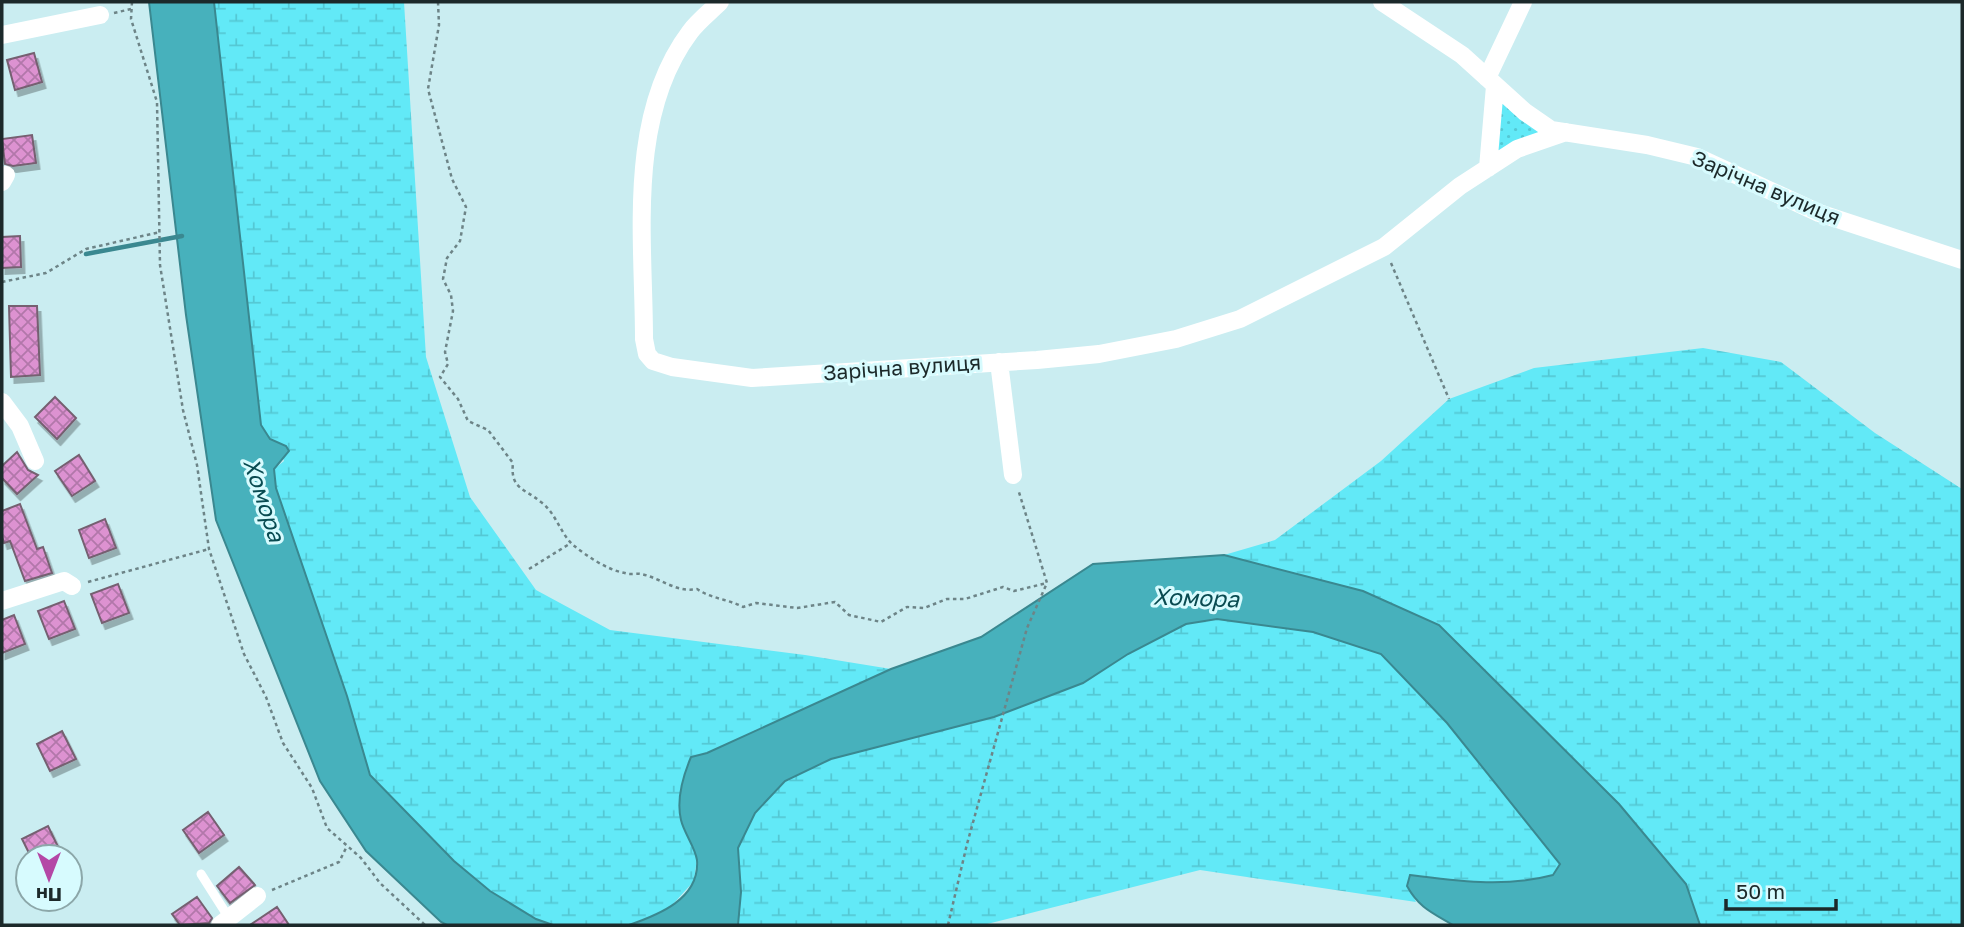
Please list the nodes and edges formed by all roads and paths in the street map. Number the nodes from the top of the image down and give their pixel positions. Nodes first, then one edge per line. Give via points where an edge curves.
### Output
1 (132, 2) edge
2 (438, 2) edge
3 (720, 2) edge
4 (1382, 2) edge
5 (1523, 2) edge
6 (100, 15) dead end
7 (2, 35) edge
8 (1491, 82) junction
9 (1566, 132) junction
10 (1488, 168) junction
11 (160, 232) junction
12 (1384, 247) junction
13 (1962, 260) edge
14 (2, 282) edge
15 (999, 362) junction
16 (1450, 399) dead end
17 (2, 402) edge
18 (35, 461) dead end
19 (1013, 475) joint
20 (571, 543) junction
21 (209, 549) junction
22 (529, 569) dead end
23 (1047, 583) junction
24 (72, 586) joint
25 (2, 601) edge
26 (347, 846) junction
27 (201, 874) dead end
28 (257, 896) joint
29 (224, 922) edge
30 (425, 925) edge
31 (948, 925) edge

1 - 11 path via 131,19 157,102
2 - 20 path via 439,24 428,89 452,179 466,207 460,241 447,258 443,279 453,311 445,352 449,364 440,377 468,421 498,440 513,463 515,486 559,520
3 - 15 street, Зарічна вулиця via 690,33 668,73 651,120 644,184 647,354 671,367 752,378
4 - 8 street via 1462,55
5 - 8 street
6 - 7 street
8 - 9 street via 1551,130
8 - 10 street
9 - 10 street, Зарічна вулиця via 1517,149
9 - 13 street, Зарічна вулиця via 1697,157 1819,213
10 - 12 street, Зарічна вулиця
11 - 14 path via 86,249 46,273
11 - 21 path via 159,265
12 - 15 street, Зарічна вулиця via 1240,318 1176,339 1098,354
12 - 16 path
15 - 19 street
17 - 18 street via 20,426
19 - 23 path
20 - 22 path
20 - 23 path via 624,573 641,574 686,592 697,589 743,607 756,603 797,608 835,602 849,615 881,622 907,607 924,608 1003,587 1014,592
21 - 24 path
21 - 26 path via 244,654 283,743 312,788 327,828
23 - 31 path via 1027,628
24 - 25 street via 64,581
26 - 28 path via 339,862
26 - 30 path
27 - 29 lane
28 - 29 street

